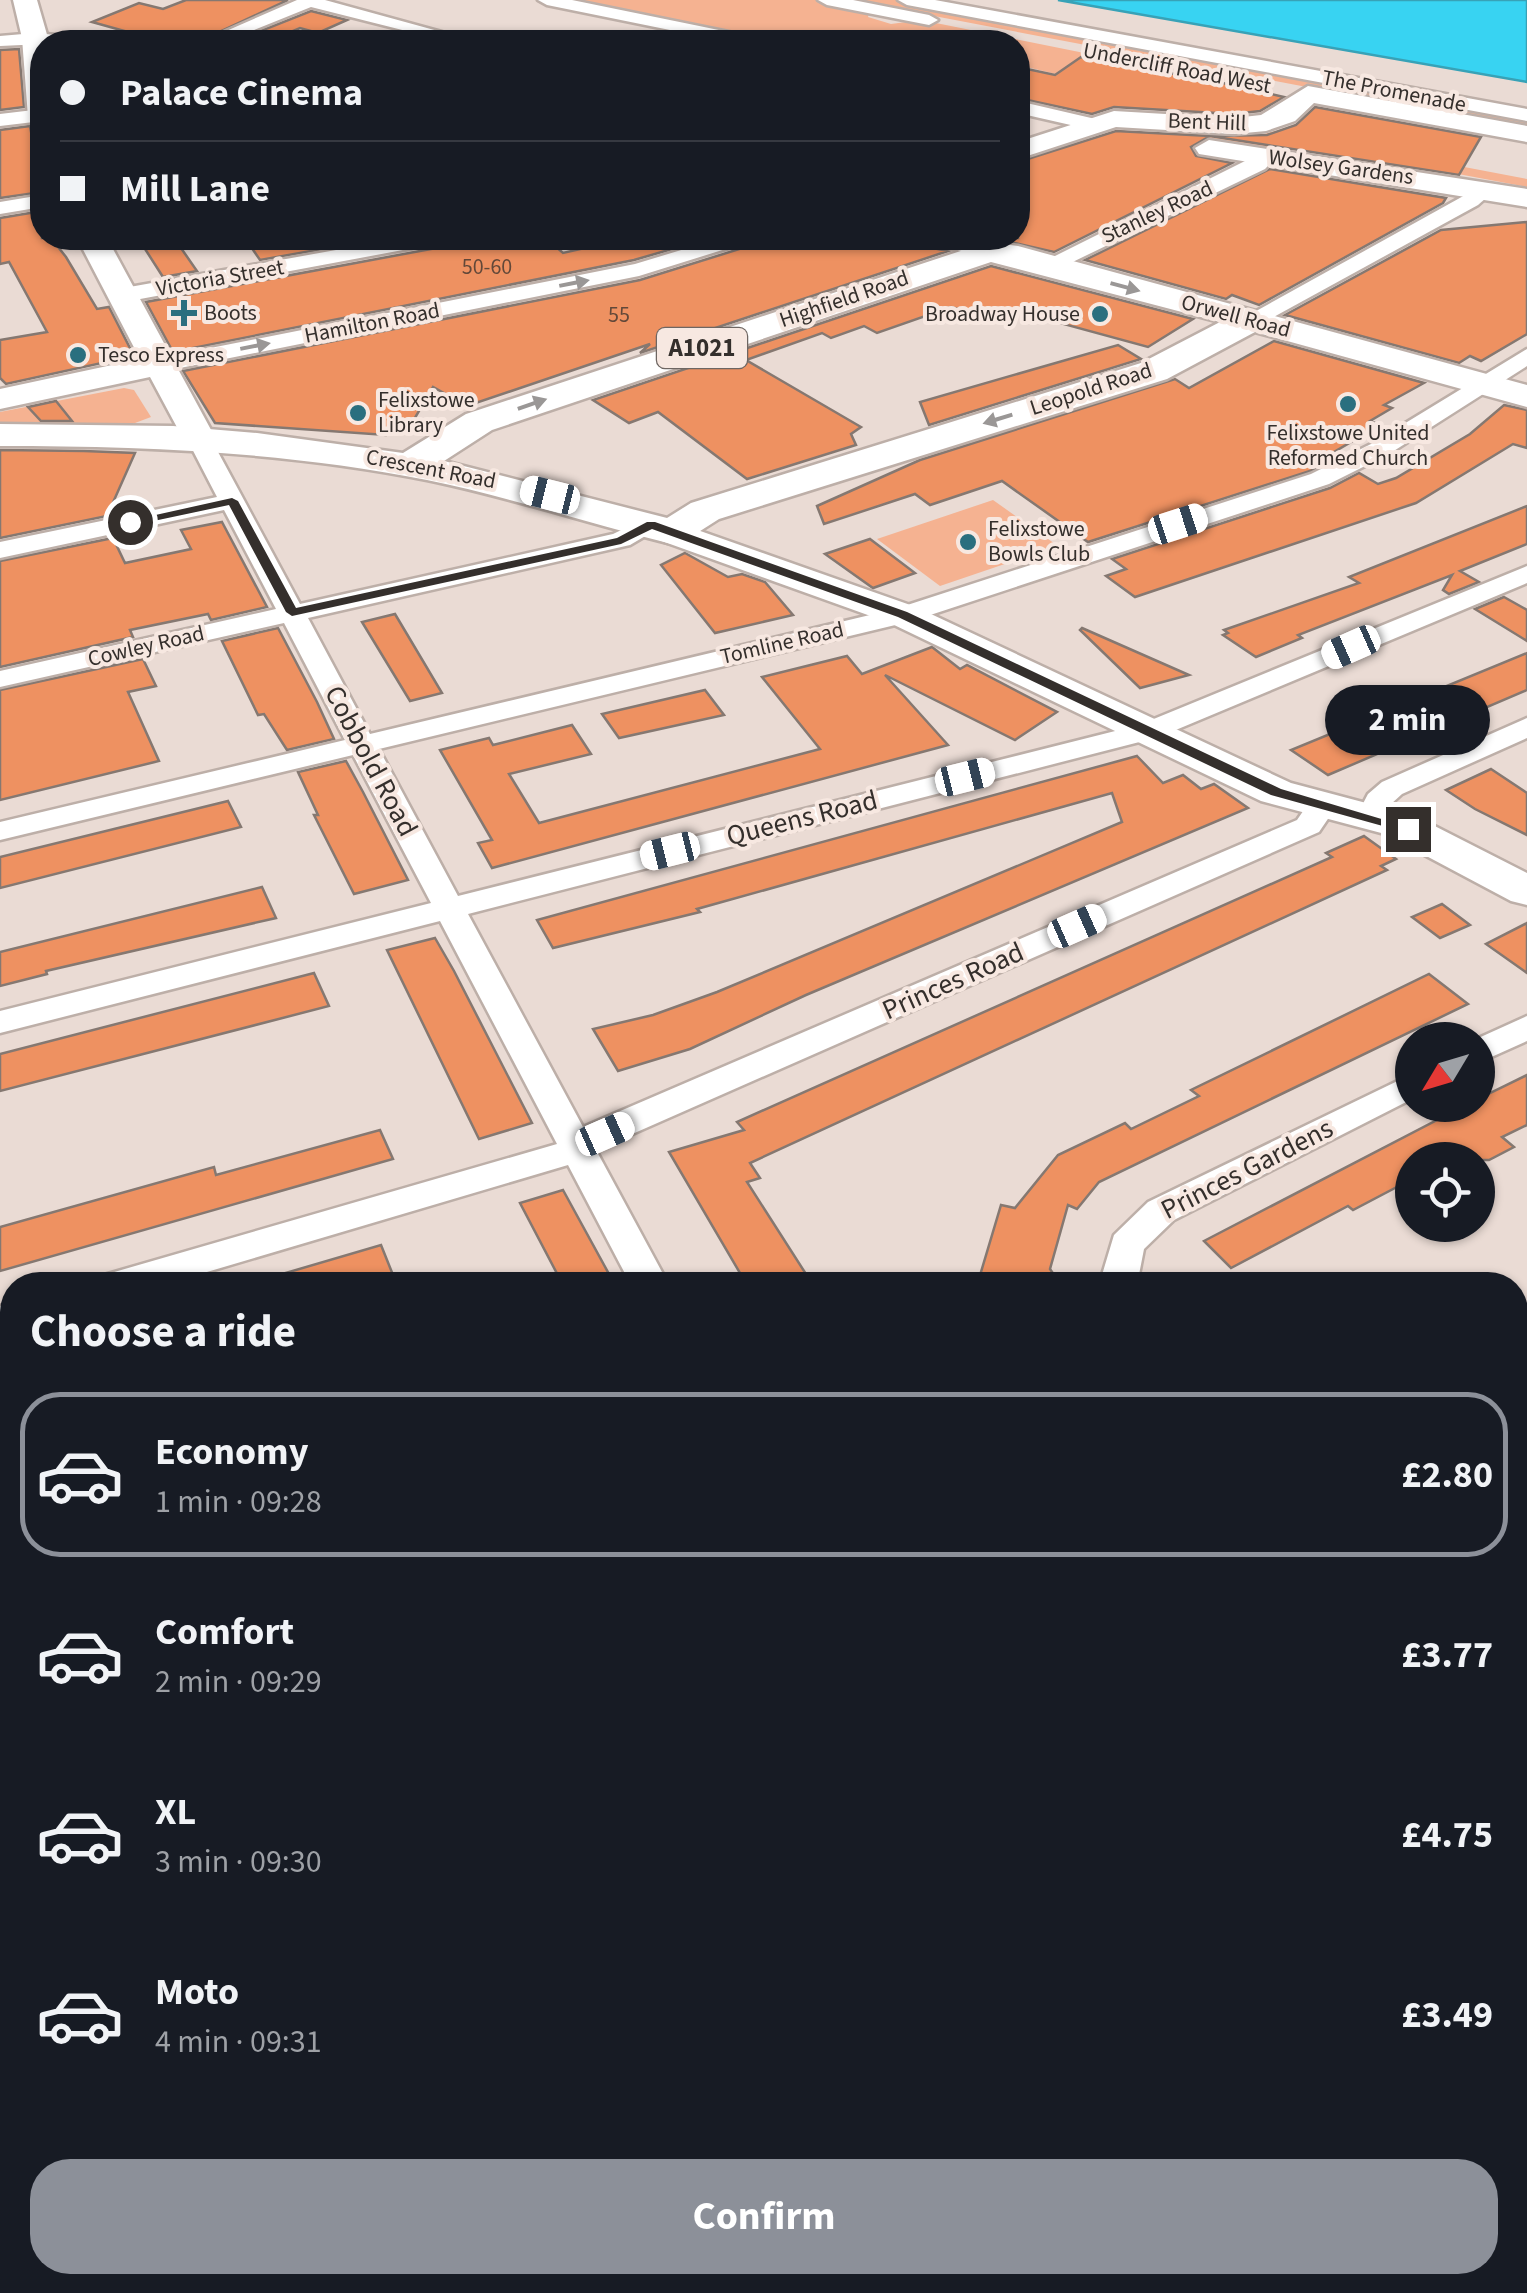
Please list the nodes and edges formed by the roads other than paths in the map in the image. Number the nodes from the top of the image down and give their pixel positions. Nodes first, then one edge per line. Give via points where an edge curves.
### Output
1 (25, 0) edge
2 (310, 0) edge
3 (547, 0) edge
4 (827, 0) edge
5 (908, 0) edge
6 (33, 30) edge
7 (239, 30) edge
8 (424, 30) edge
9 (694, 30) edge
10 (998, 30) edge
11 (1030, 36) edge
12 (30, 38) edge
13 (0, 41) edge
14 (1316, 86) junction
15 (1030, 109) edge
16 (1527, 115) edge
17 (30, 117) edge
18 (0, 120) edge
19 (1096, 124) junction
20 (1527, 134) edge
21 (1030, 147) edge
22 (1267, 156) junction
23 (1485, 190) junction
24 (1527, 198) edge
25 (30, 203) edge
26 (0, 208) edge
27 (99, 250) edge
28 (370, 250) edge
29 (703, 250) edge
30 (990, 250) edge
31 (998, 252) junction
32 (1046, 266) junction
33 (124, 295) junction
34 (1251, 320) junction
35 (1527, 356) edge
36 (160, 365) junction
37 (1482, 382) junction
38 (1527, 396) edge
39 (0, 399) edge
40 (0, 435) edge
41 (199, 438) junction
42 (414, 463) junction
43 (232, 501) junction
44 (662, 528) junction
45 (0, 550) edge
46 (1527, 574) edge
47 (292, 612) junction
48 (903, 615) junction
49 (0, 679) edge
50 (1527, 726) edge
51 (1149, 731) junction
52 (360, 742) junction
53 (1321, 807) junction
54 (1370, 817) junction
55 (0, 830) edge
56 (1527, 891) edge
57 (448, 906) junction
58 (0, 1022) edge
59 (1527, 1027) edge
60 (1495, 1043) edge
61 (1395, 1094) edge
62 (577, 1147) junction
63 (160, 1272) edge
64 (643, 1272) edge
65 (1121, 1272) edge

1 - 6 street
2 - 7 street
2 - 8 street
3 - 9 street
4 - 10 street, Undercliff Road West
5 - 14 street, The Promenade
11 - 14 street, Undercliff Road West
12 - 13 street
14 - 16 street, The Promenade
14 - 19 street, Bent Hill via 1285,116 1249,126 1138,118
14 - 20 street, Undercliff Road West
15 - 19 street
17 - 18 street
19 - 21 street
19 - 22 street, Wolsey Gardens
22 - 23 street, Wolsey Gardens
22 - 32 street, Stanley Road
23 - 24 street, Wolsey Gardens
23 - 34 street, Leopold Road
25 - 26 street
27 - 33 street, Cobbold Road
28 - 33 street, Victoria Street
36 -> 29 street, Hamilton Road via 639,270
30 - 31 street, Orwell Road
31 - 32 main road, Orwell Road / A1021
42 -> 31 main road, Highfield Road / A1021 via 479,422
32 -> 34 main road, Orwell Road / A1021
33 - 36 street, Cobbold Road
34 - 37 main road, Orwell Road / A1021
34 -> 44 main road, Leopold Road via 1154,370
35 - 37 street, Tomline Road
36 - 39 street, Hamilton Road
36 - 41 street, Cobbold Road
37 - 38 main road, Orwell Road / A1021
37 - 48 street, Tomline Road via 1380,449 1320,479
40 - 41 main road
41 - 42 main road, Crescent Road
41 - 43 street, Cobbold Road
42 - 44 main road, Crescent Road
43 - 45 street
43 - 47 street, Cobbold Road
44 - 47 street, Leopold Road
44 - 48 street, Crescent Road
46 - 51 street, Queens Road
47 - 49 street, Cowley Road
47 - 52 street, Cobbold Road
48 - 51 street, Crescent Road
48 - 52 street, Tomline Road
50 - 54 street via 1392,788
51 - 53 street, Crescent Road
51 - 57 street, Queens Road
52 - 55 street, Tomline Road
52 - 57 street, Cobbold Road
53 - 54 street, Crescent Road
53 - 62 street, Princes Road via 1313,822 1266,845
54 - 56 street, Crescent Road via 1408,829
57 - 58 street, Queens Road
57 - 62 street, Cobbold Road
59 - 60 street
61 - 65 street, Princes Gardens via 1161,1211 1127,1244
62 - 63 street, Princes Road
62 - 64 street, Cobbold Road

